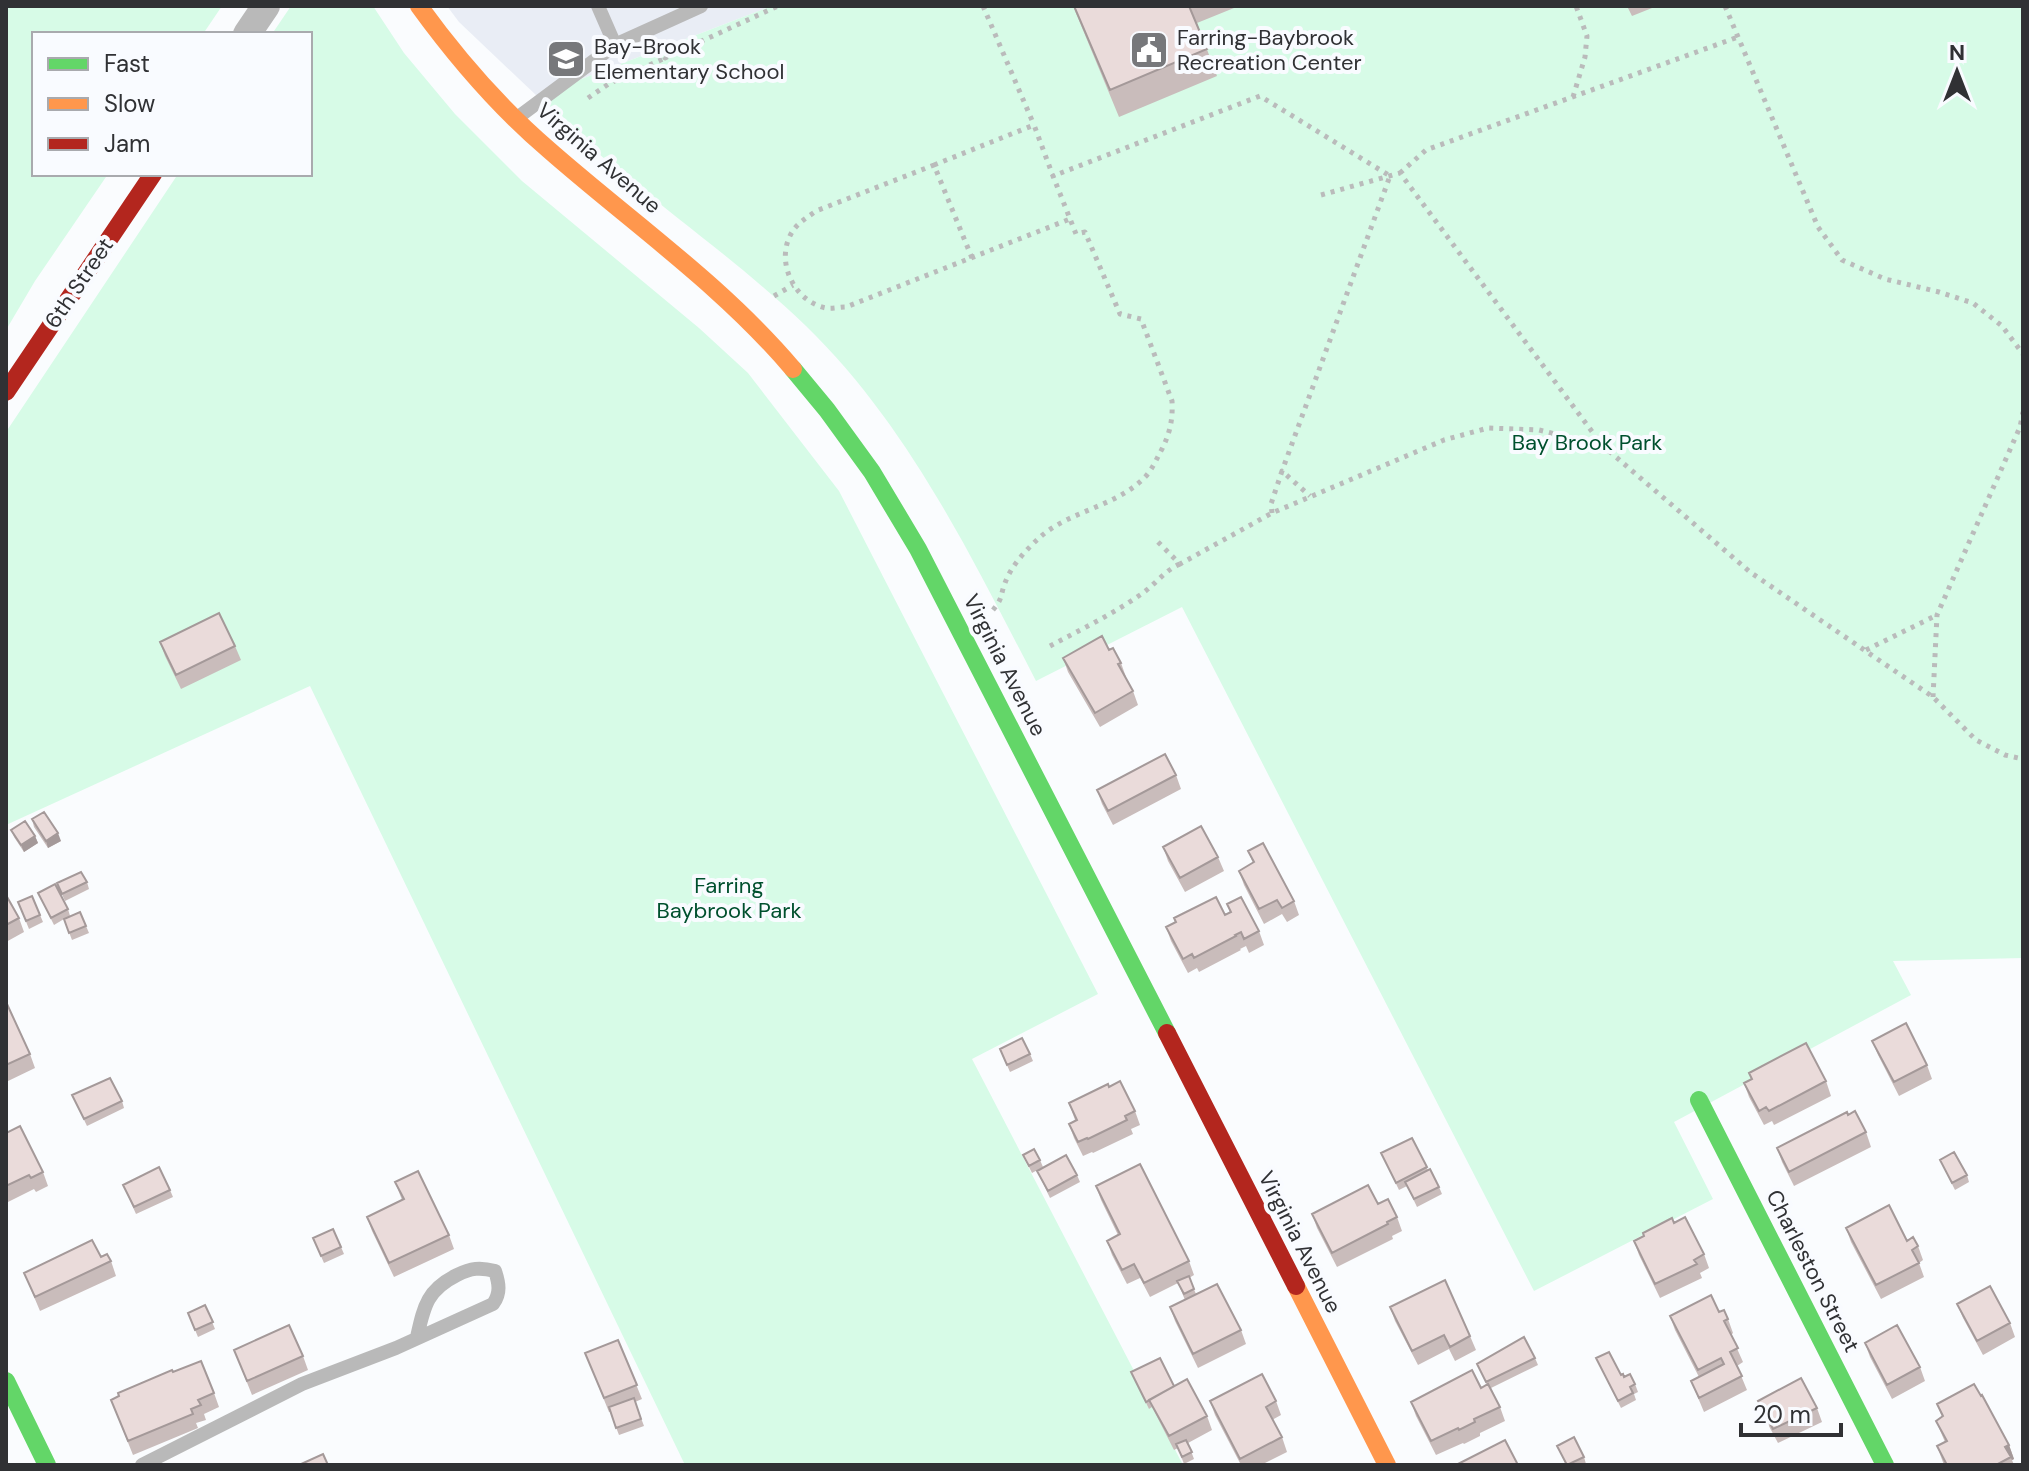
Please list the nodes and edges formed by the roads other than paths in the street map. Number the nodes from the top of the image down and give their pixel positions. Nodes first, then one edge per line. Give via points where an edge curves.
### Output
1 (266, 6) edge
2 (419, 6) edge
3 (598, 6) edge
4 (701, 6) edge
5 (676, 11) edge
6 (248, 32) edge
7 (615, 45) junction
8 (517, 118) junction
9 (152, 176) edge
10 (6, 392) edge
11 (1699, 1100) dead end
12 (417, 1337) junction
13 (6, 1381) edge
14 (47, 1465) edge
15 (142, 1465) edge
16 (1387, 1465) edge
17 (1885, 1465) edge

1 - 6 street
2 - 8 street, Virginia Avenue
3 - 7 lane
4 - 5 lane
5 - 7 lane
7 - 8 lane
8 - 16 street, Virginia Avenue via 721,294 774,347 872,472 971,650
9 - 10 street, 6th Street
11 - 17 street, Charleston Street
12 - 12 lane via 493,1304 500,1285 495,1271 468,1269 443,1282 430,1295
12 - 15 lane via 302,1384
13 - 14 street

